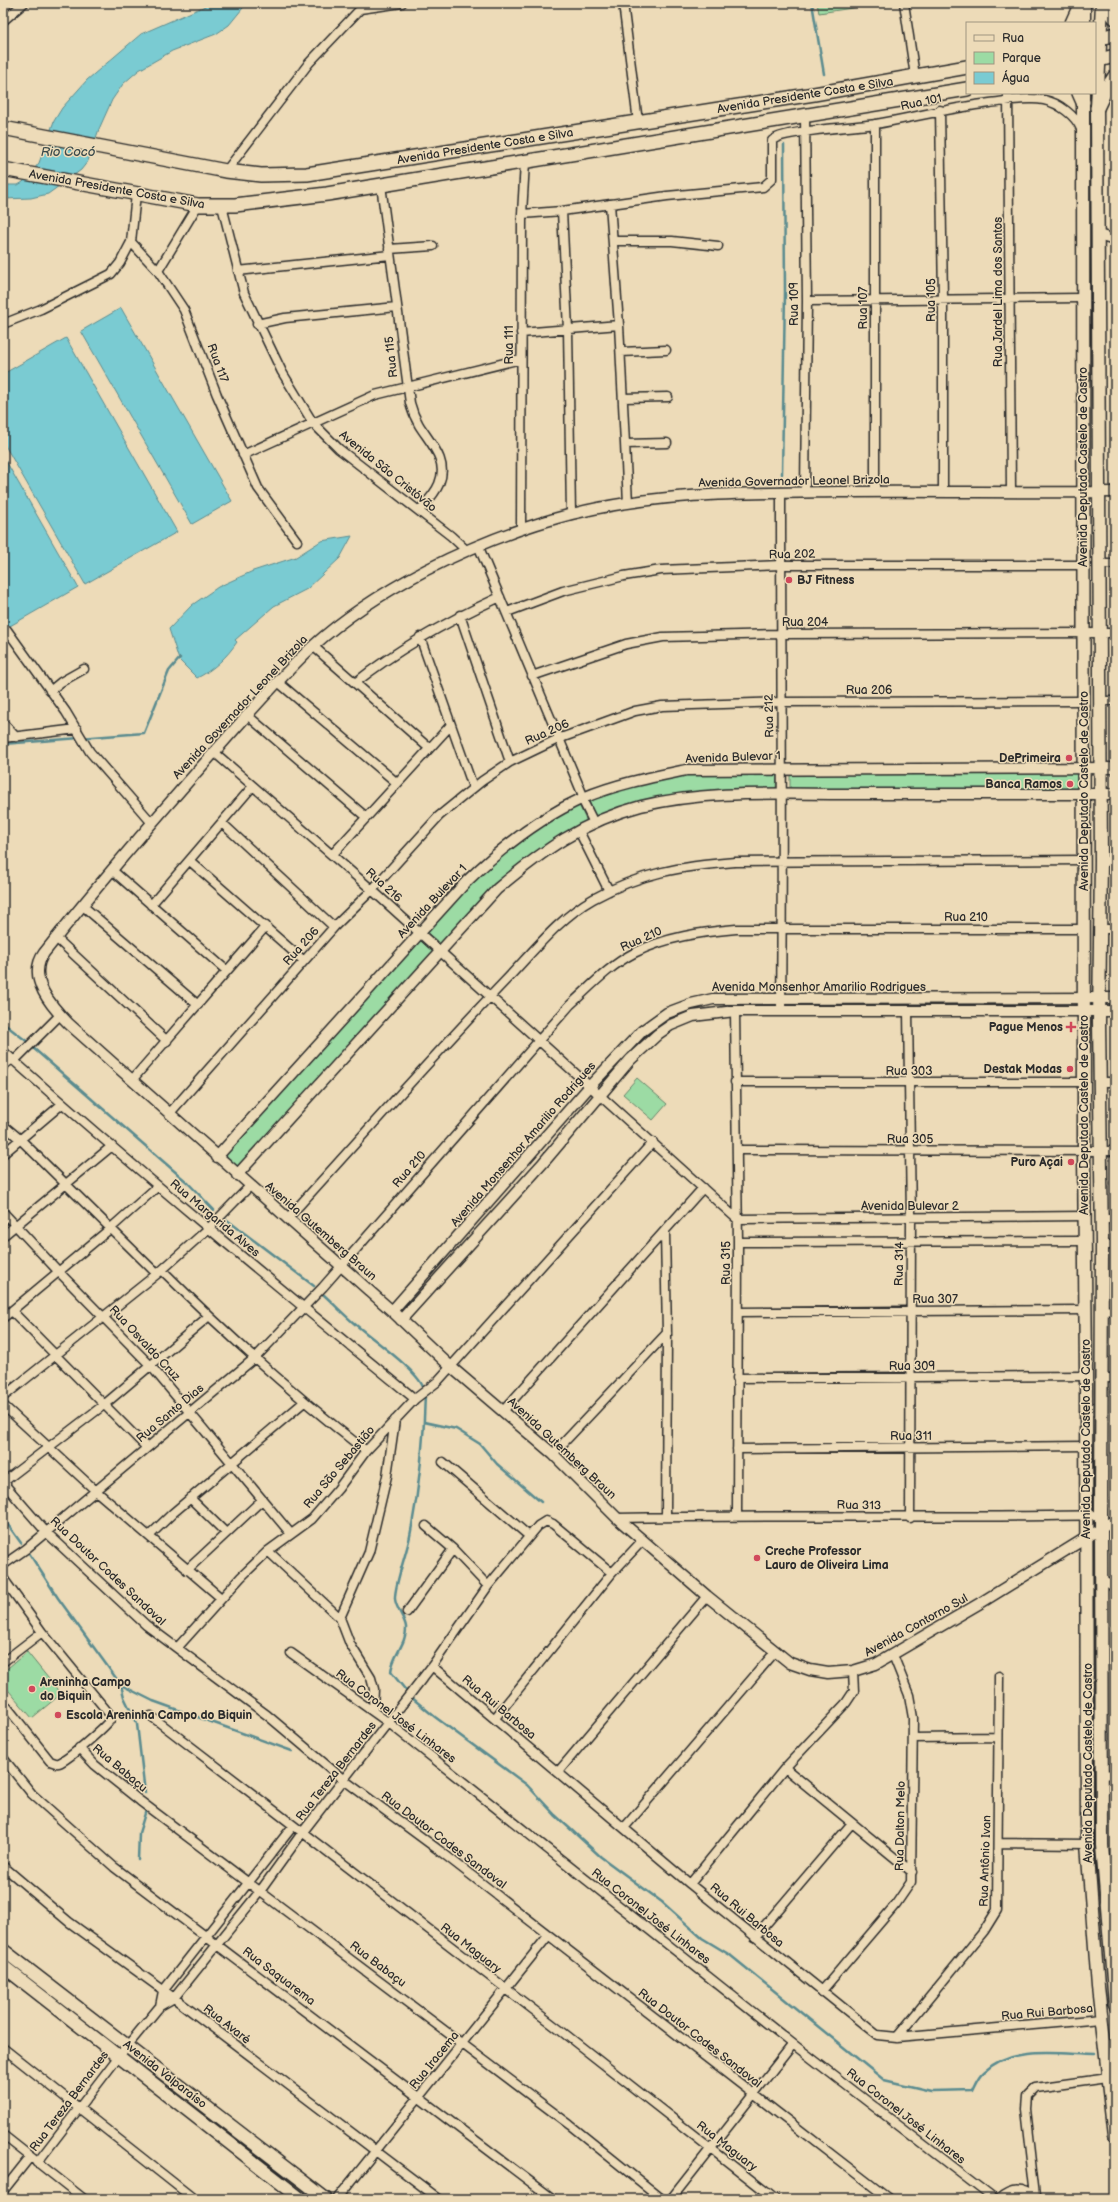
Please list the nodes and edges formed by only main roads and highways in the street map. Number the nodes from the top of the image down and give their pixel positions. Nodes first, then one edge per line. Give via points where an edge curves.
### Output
1 (1081, 3) edge
2 (1084, 3) edge
3 (1103, 3) edge
4 (1115, 18) edge
5 (1072, 22) edge
6 (1084, 22) edge
7 (1115, 34) edge
8 (1098, 39) edge
9 (1115, 56) edge
10 (1097, 61) edge
11 (966, 67) edge
12 (933, 73) junction
13 (1115, 76) edge
14 (966, 89) edge
15 (934, 94) junction
16 (1082, 96) edge
17 (745, 105) junction
18 (1097, 108) junction
19 (642, 121) junction
20 (750, 124) junction
21 (3, 128) edge
22 (649, 141) junction
23 (3, 169) edge
24 (1083, 350) junction
25 (1098, 350) junction
26 (1083, 371) junction
27 (1098, 371) junction
28 (3, 1950) edge
29 (1113, 1961) edge
30 (3, 1966) edge
31 (1114, 1985) edge
32 (1115, 2004) edge
33 (1111, 2078) edge
34 (1113, 2104) edge
35 (1115, 2135) edge
36 (301, 2199) edge
37 (326, 2199) edge

1 - 5 main road
2 - 6 main road
3 - 4 main road
3 - 8 main road, Avenida Deputado Castelo de Castro
7 - 8 main road
8 - 10 main road, Avenida Deputado Castelo de Castro
9 - 10 main road
10 - 18 main road, Avenida Deputado Castelo de Castro
11 - 12 main road, Avenida Presidente Costa e Silva
12 - 15 main road
12 - 17 main road, Avenida Presidente Costa e Silva
13 - 18 main road
14 - 15 main road, Avenida Presidente Costa e Silva
15 - 20 main road, Avenida Presidente Costa e Silva
16 - 24 main road, Avenida Deputado Castelo de Castro
17 - 19 main road, Avenida Presidente Costa e Silva
17 - 20 main road
18 - 25 main road, Avenida Deputado Castelo de Castro
19 - 21 main road, Avenida Presidente Costa e Silva via 328,172 261,175 226,171
19 - 22 main road
20 - 22 main road, Avenida Presidente Costa e Silva
22 - 23 main road, Avenida Presidente Costa e Silva via 327,194 222,206 198,205
24 - 25 main road
24 - 26 main road, Avenida Deputado Castelo de Castro
25 - 27 main road, Avenida Deputado Castelo de Castro
26 - 27 main road
26 - 33 main road, Avenida Deputado Castelo de Castro via 1086,1844 1101,2019
27 - 29 main road, Avenida Deputado Castelo de Castro via 1102,1845
28 - 37 main road, Avenida Valparaíso
29 - 31 main road, Avenida Deputado Castelo de Castro
30 - 36 main road, Avenida Valparaíso
31 - 32 main road, Avenida Deputado Castelo de Castro
33 - 34 main road, Avenida Deputado Castelo de Castro
34 - 35 main road, Avenida Deputado Castelo de Castro

